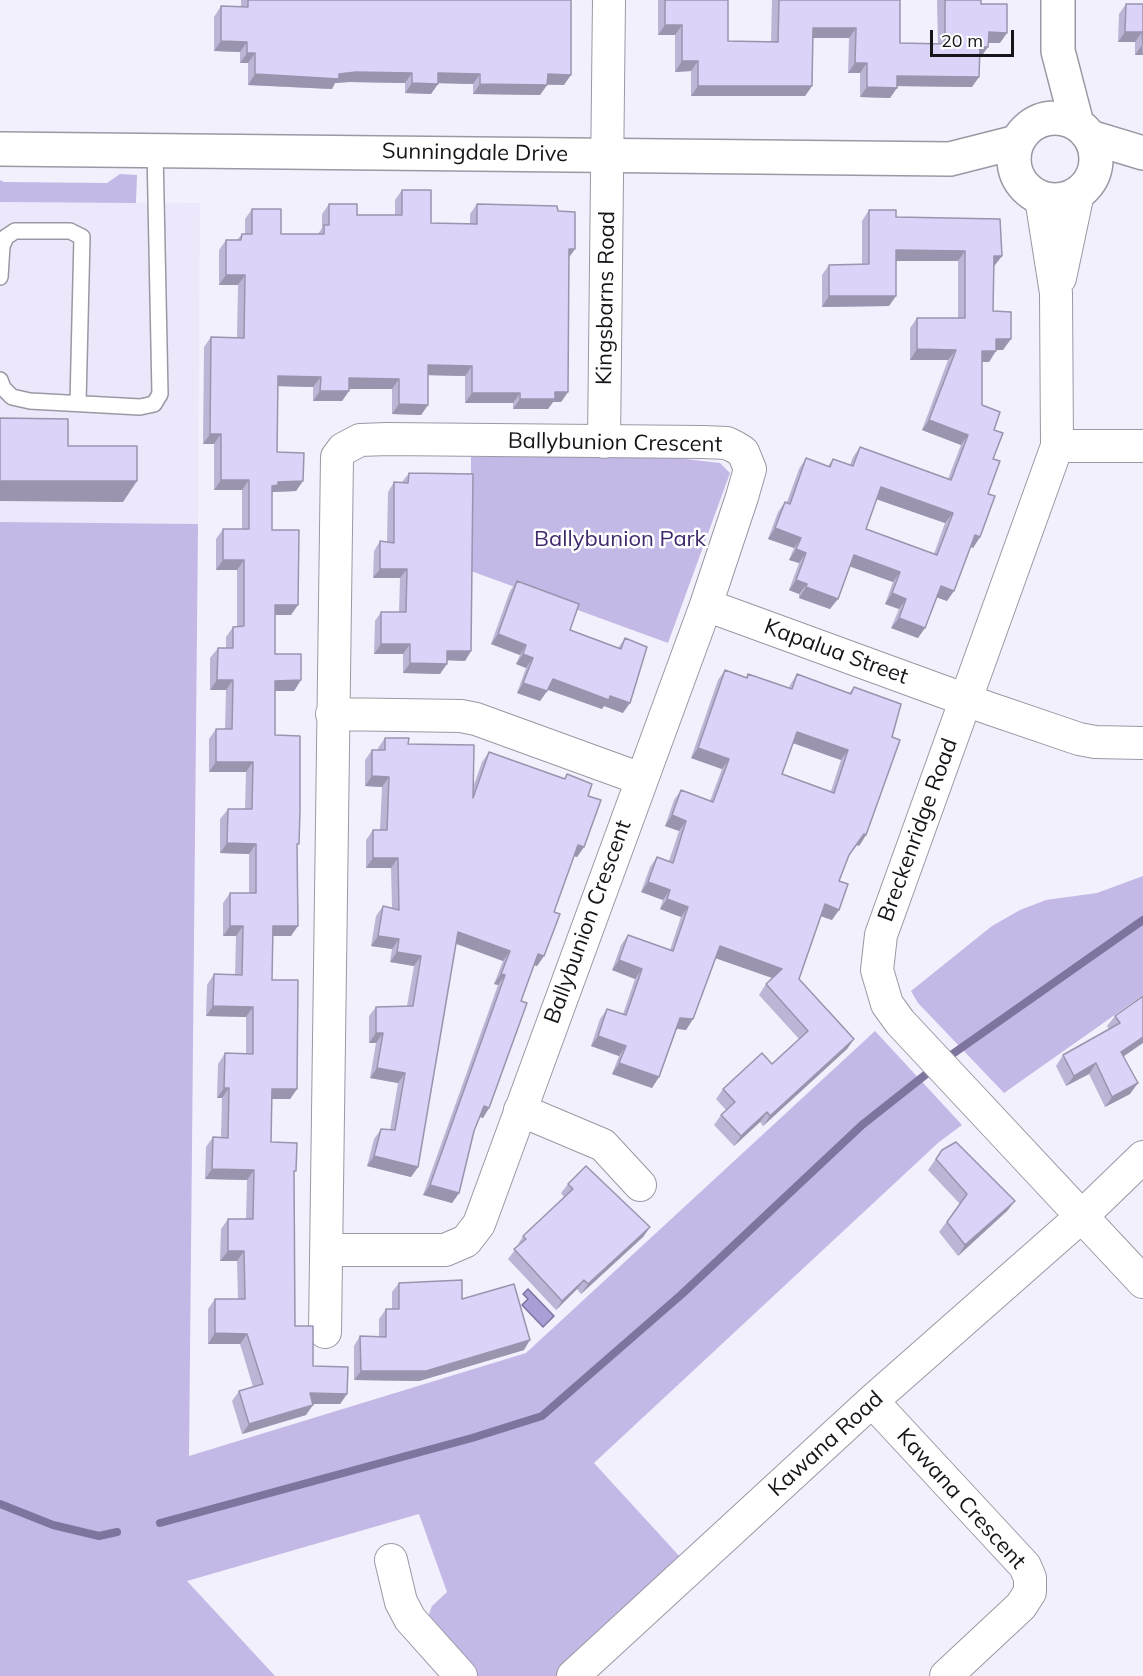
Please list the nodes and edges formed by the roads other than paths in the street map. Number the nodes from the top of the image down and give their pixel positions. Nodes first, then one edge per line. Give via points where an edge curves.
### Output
1 (609, 0) edge
2 (1058, 0) edge
3 (1058, 51) junction
4 (1084, 131) junction
5 (1025, 133) junction
6 (0, 149) edge
7 (155, 150) junction
8 (1143, 153) edge
9 (607, 155) junction
10 (950, 159) junction
11 (1143, 165) edge
12 (1086, 185) junction
13 (1030, 190) junction
14 (0, 277) edge
15 (1056, 293) junction
16 (0, 380) edge
17 (78, 404) junction
18 (604, 442) junction
19 (1057, 446) junction
20 (1143, 447) edge
21 (706, 605) junction
22 (965, 699) junction
23 (332, 714) junction
24 (1143, 743) edge
25 (641, 779) junction
26 (519, 1110) junction
27 (1143, 1157) edge
28 (640, 1185) dead end
29 (1082, 1216) junction
30 (327, 1250) junction
31 (1143, 1282) edge
32 (325, 1332) dead end
33 (872, 1401) junction
34 (392, 1560) dead end
35 (461, 1676) edge
36 (573, 1676) edge
37 (946, 1676) edge

1 - 9 street, Kingsbarns Road
2 - 3 street
3 - 4 street
3 - 5 street
4 - 5 street via 1063,118 1047,118
4 - 8 street
4 - 12 street via 1095,149
5 - 10 street, Sunningdale Drive
5 - 13 street via 1014,155 1014,169
6 - 7 street, Sunningdale Drive
7 - 9 street, Sunningdale Drive
7 - 17 lane via 160,394 154,404 140,407
9 - 10 street, Sunningdale Drive
9 - 18 street, Kingsbarns Road
10 - 13 street, Sunningdale Drive
11 - 12 street
12 - 13 street via 1066,199
12 - 15 street, Breckenridge Road
13 - 15 street, Breckenridge Road
14 - 17 lane via 2,246 15,231 70,231 82,237
15 - 19 street, Breckenridge Road
16 - 17 lane via 12,397
18 - 21 street, Ballybunion Crescent via 727,443 743,452 750,469 748,478
18 - 23 street, Ballybunion Crescent via 360,440 343,449 335,467
19 - 20 street
19 - 22 street, Breckenridge Road
21 - 22 street, Kapalua Street
21 - 25 street, Ballybunion Crescent
22 - 24 street, Kapalua Street via 1087,741
22 - 29 street, Breckenridge Road via 878,943 877,970 892,1012
23 - 25 street via 476,719
23 - 30 street, Ballybunion Crescent
25 - 26 street, Ballybunion Crescent
26 - 28 street via 603,1145
26 - 30 street, Ballybunion Crescent via 479,1224 466,1241 446,1250
27 - 29 street, Kawana Road
29 - 31 street, Breckenridge Road
29 - 33 street, Kawana Road
30 - 32 street, Ballybunion Crescent
33 - 36 street, Kawana Road
33 - 37 street, Kawana Crescent via 1025,1566 1030,1578 1030,1592 1021,1606
34 - 35 street via 401,1602 410,1619

